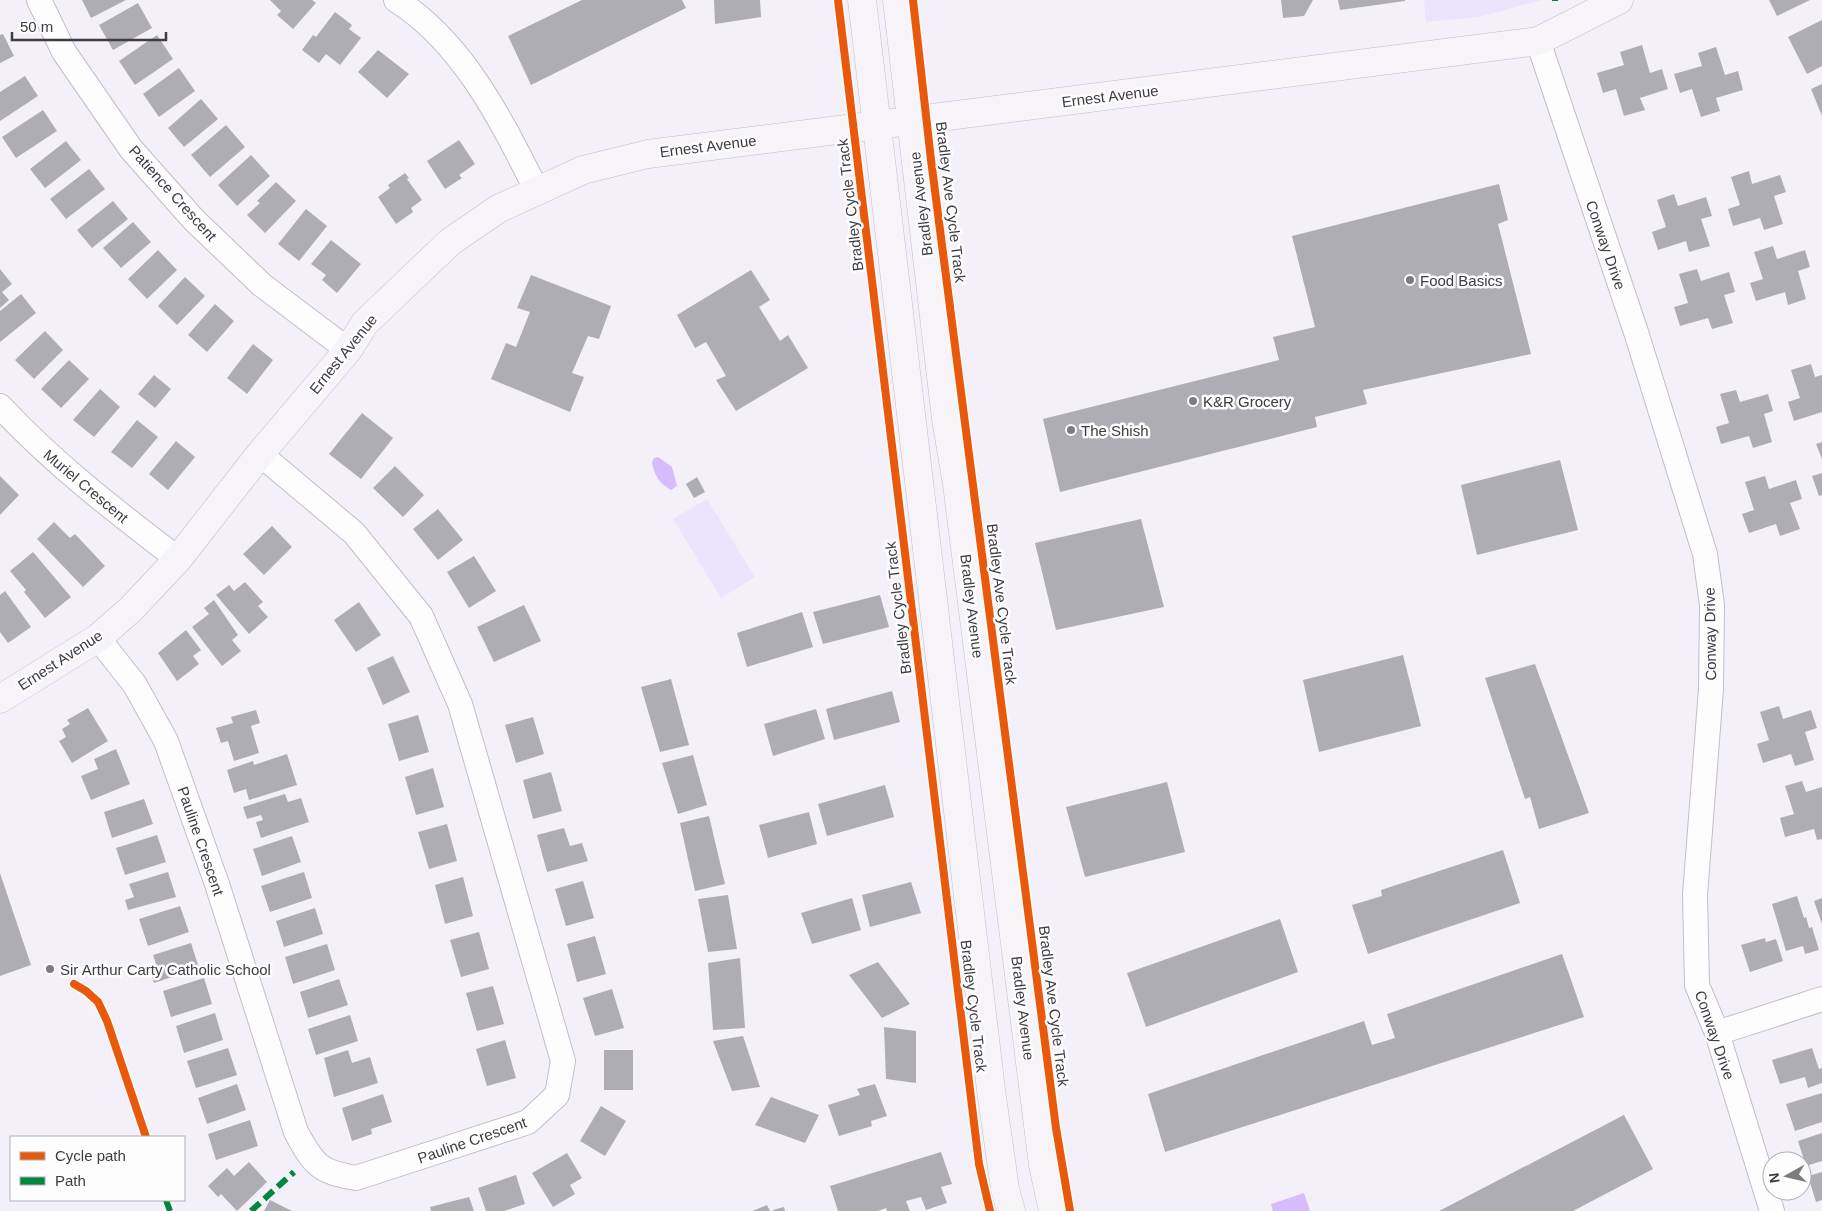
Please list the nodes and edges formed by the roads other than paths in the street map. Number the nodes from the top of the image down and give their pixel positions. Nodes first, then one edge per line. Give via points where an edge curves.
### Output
1 (39, 0) edge
2 (396, 0) edge
3 (862, 0) edge
4 (897, 0) edge
5 (1619, 0) edge
6 (1538, 41) junction
7 (911, 121) junction
8 (877, 126) junction
9 (537, 191) junction
10 (348, 350) junction
11 (0, 406) edge
12 (260, 454) junction
13 (178, 559) junction
14 (98, 638) junction
15 (0, 699) edge
16 (1822, 999) edge
17 (1717, 1033) junction
18 (1011, 1211) edge
19 (1053, 1211) edge
20 (1772, 1211) edge

1 - 10 street, Patience Crescent via 64,52 131,149 194,220 262,285
2 - 9 street via 444,40 496,110
3 - 8 main road
4 - 7 main road, Bradley Avenue
5 - 6 main road, Ernest Avenue
6 - 7 main road, Ernest Avenue
6 - 17 street, Conway Drive via 1638,340 1705,554 1712,605 1711,689 1696,895 1697,976
7 - 8 main road, Ernest Avenue
7 - 19 main road, Bradley Avenue via 946,419 957,484 1043,1165
8 - 9 main road, Ernest Avenue via 648,154 582,170
8 - 18 main road via 991,1090
9 - 10 main road, Ernest Avenue via 498,209 450,242 365,324
10 - 12 main road, Ernest Avenue
11 - 13 street, Muriel Crescent via 32,440 94,495
12 - 13 main road, Ernest Avenue
12 - 14 street, Pauline Crescent via 354,533 421,616 460,704 563,1062 557,1095 528,1122 356,1178 331,1174 310,1158 296,1132 217,884 166,741 135,685
13 - 14 main road, Ernest Avenue via 131,609
14 - 15 main road, Ernest Avenue
16 - 17 street
17 - 20 street, Conway Drive

